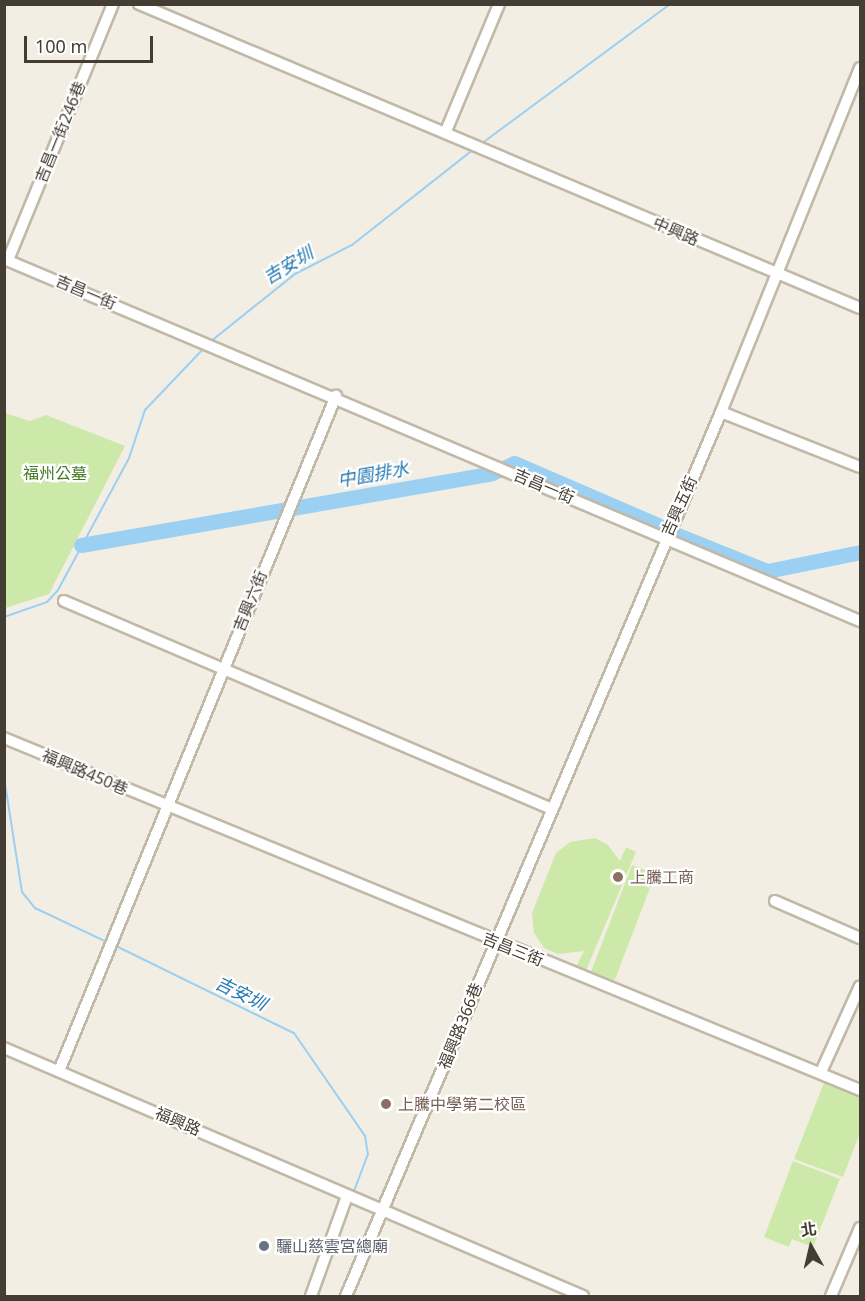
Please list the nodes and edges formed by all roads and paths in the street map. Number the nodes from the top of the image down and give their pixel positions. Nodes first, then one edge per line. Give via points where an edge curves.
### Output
1 (113, 4) edge
2 (139, 4) edge
3 (499, 4) edge
4 (861, 68) edge
5 (446, 131) junction
6 (6, 259) edge
7 (776, 272) junction
8 (861, 308) edge
9 (336, 396) junction
10 (721, 412) junction
11 (861, 467) edge
12 (665, 538) junction
13 (64, 601) dead end
14 (861, 621) edge
15 (221, 672) junction
16 (4, 738) edge
17 (166, 806) junction
18 (552, 809) junction
19 (775, 901) dead end
20 (861, 938) edge
21 (493, 942) junction
22 (861, 986) edge
23 (4, 1048) edge
24 (59, 1071) junction
25 (821, 1072) junction
26 (861, 1090) edge
27 (351, 1198) junction
28 (381, 1209) junction
29 (861, 1228) edge
30 (311, 1296) edge
31 (346, 1296) edge
32 (583, 1296) edge
33 (831, 1296) edge

1 - 6 street, 吉昌一街246巷
2 - 5 street
3 - 5 street
4 - 7 street, 吉興五街
5 - 7 street, 中興路
6 - 9 street, 吉昌一街
7 - 8 street, 中興路
7 - 10 street, 吉興五街
9 - 12 street, 吉昌一街
9 - 15 street, 吉興六街
10 - 11 street
10 - 12 street, 吉興五街
12 - 14 street, 吉昌一街
12 - 18 street, 吉興五街
13 - 15 street
15 - 17 street, 吉興六街
15 - 18 street
16 - 17 street, 福興路450巷
17 - 21 street, 吉昌三街
17 - 24 street, 吉興六街
18 - 21 street, 吉興五街
19 - 20 street
21 - 25 street, 吉昌三街
21 - 28 street, 福興路366巷
22 - 25 street
23 - 24 street, 福興路
24 - 27 street, 福興路
25 - 26 street, 吉昌三街
27 - 28 street, 福興路
27 - 30 street
28 - 31 street, 福興路366巷
28 - 32 street, 福興路
29 - 33 street

